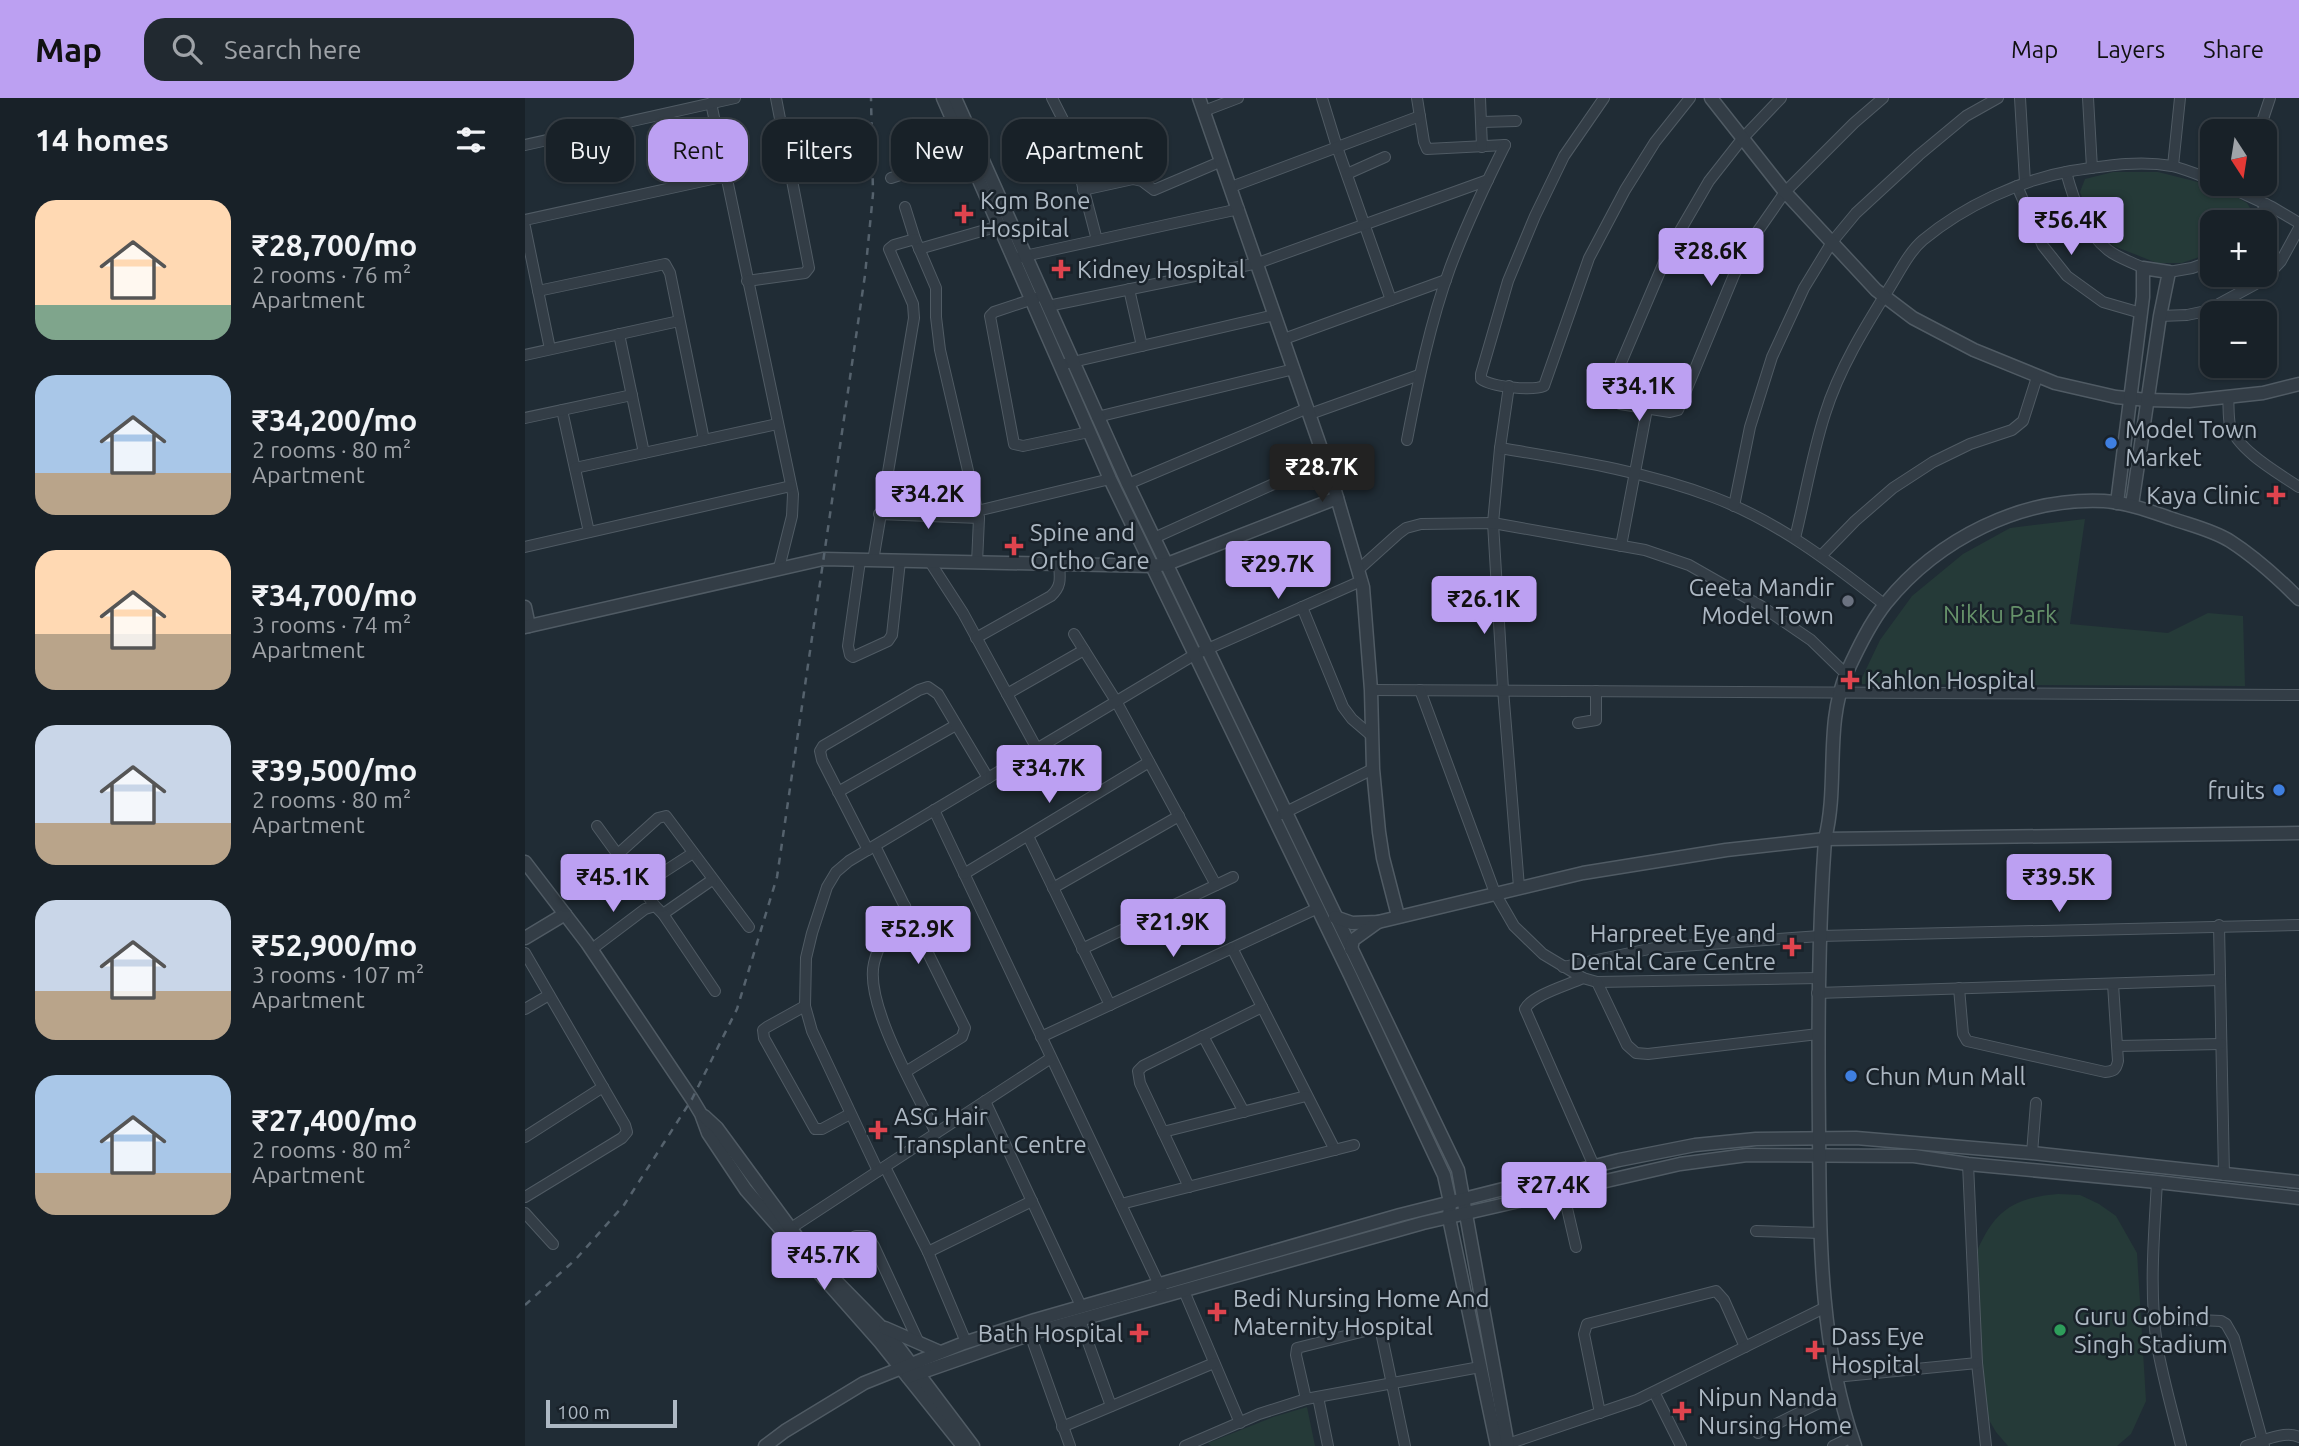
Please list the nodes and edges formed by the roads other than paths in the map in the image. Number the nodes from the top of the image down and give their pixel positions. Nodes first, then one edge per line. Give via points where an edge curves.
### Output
1 (735, 98) edge
2 (776, 98) edge
3 (943, 98) edge
4 (955, 98) edge
5 (1052, 98) edge
6 (1238, 98) edge
7 (1322, 98) edge
8 (1417, 98) edge
9 (1480, 98) edge
10 (1604, 98) edge
11 (1690, 98) edge
12 (1711, 98) edge
13 (1781, 98) edge
14 (1882, 98) edge
15 (1998, 98) edge
16 (2020, 98) edge
17 (2088, 98) edge
18 (2180, 98) edge
19 (2270, 98) edge
20 (711, 103) junction
21 (1202, 104) edge
22 (1420, 116) junction
23 (714, 119) edge
24 (955, 119) edge
25 (962, 119) edge
26 (2263, 119) edge
27 (1482, 121) junction
28 (1515, 121) dead end
29 (1742, 139) junction
30 (525, 145) edge
31 (1337, 147) junction
32 (1482, 147) junction
33 (1385, 157) dead end
34 (1222, 162) junction
35 (2172, 166) junction
36 (2092, 168) junction
37 (2066, 172) junction
38 (1347, 174) junction
39 (2200, 176) edge
40 (1488, 180) junction
41 (699, 182) edge
42 (727, 182) edge
43 (984, 182) edge
44 (986, 182) edge
45 (2021, 184) junction
46 (1231, 187) junction
47 (1083, 190) junction
48 (1785, 192) junction
49 (2254, 196) edge
50 (2266, 204) junction
51 (905, 207) dead end
52 (1239, 209) junction
53 (2263, 210) edge
54 (525, 220) edge
55 (1365, 225) junction
56 (999, 226) junction
57 (2299, 226) edge
58 (525, 227) edge
59 (1097, 240) junction
60 (1832, 243) junction
61 (917, 244) junction
62 (1019, 257) junction
63 (1258, 263) junction
64 (2200, 265) edge
65 (2143, 268) junction
66 (2169, 272) junction
67 (747, 281) junction
68 (1446, 281) junction
69 (1129, 289) junction
70 (538, 290) junction
71 (1884, 296) junction
72 (1041, 300) junction
73 (1391, 300) junction
74 (2141, 313) junction
75 (1275, 315) junction
76 (2160, 316) junction
77 (679, 321) junction
78 (619, 334) junction
79 (1284, 339) junction
80 (1142, 346) junction
81 (551, 349) junction
82 (525, 355) edge
83 (1073, 362) junction
84 (1060, 365) junction
85 (1294, 369) junction
86 (1419, 375) junction
87 (2037, 377) junction
88 (2299, 384) edge
89 (1509, 386) junction
90 (632, 395) junction
91 (2228, 397) junction
92 (2130, 398) junction
93 (2148, 400) junction
94 (1647, 409) junction
95 (562, 410) junction
96 (1309, 411) junction
97 (1097, 417) junction
98 (525, 418) edge
99 (777, 424) junction
100 (1089, 432) junction
101 (704, 440) junction
102 (1407, 440) dead end
103 (1500, 448) junction
104 (644, 453) junction
105 (1327, 465) junction
106 (575, 468) junction
107 (1634, 474) junction
108 (1109, 479) junction
109 (1128, 484) junction
110 (791, 486) junction
111 (2299, 487) edge
112 (1337, 498) junction
113 (2117, 503) junction
114 (2132, 505) junction
115 (1734, 506) junction
116 (879, 514) junction
117 (978, 515) junction
118 (1493, 523) junction
119 (589, 532) junction
120 (1154, 538) junction
121 (1795, 538) junction
122 (1622, 545) junction
123 (525, 547) edge
124 (1821, 556) junction
125 (867, 561) junction
126 (900, 561) junction
127 (930, 562) junction
128 (977, 563) junction
129 (1059, 564) junction
130 (1167, 564) junction
131 (1152, 566) junction
132 (779, 568) junction
133 (1360, 576) junction
134 (2299, 599) edge
135 (1885, 605) junction
136 (525, 607) edge
137 (1301, 607) junction
138 (527, 626) edge
139 (1074, 634) dead end
140 (976, 638) junction
141 (1207, 649) junction
142 (1084, 650) junction
143 (1194, 655) junction
144 (1846, 674) junction
145 (1371, 690) junction
146 (1420, 690) junction
147 (1503, 690) junction
148 (1596, 691) junction
149 (1839, 693) junction
150 (1007, 694) junction
151 (2299, 695) edge
152 (1116, 701) junction
153 (1578, 723) dead end
154 (956, 725) junction
155 (1373, 737) junction
156 (1038, 748) junction
157 (1149, 762) junction
158 (1373, 769) junction
159 (988, 778) junction
160 (838, 792) junction
161 (934, 810) junction
162 (1179, 816) junction
163 (1280, 816) junction
164 (597, 826) dead end
165 (2299, 833) edge
166 (1028, 836) junction
167 (1825, 839) junction
168 (872, 848) junction
169 (693, 853) junction
170 (618, 854) junction
171 (525, 862) edge
172 (964, 874) junction
173 (1233, 877) dead end
174 (712, 880) junction
175 (1216, 885) junction
176 (642, 887) junction
177 (1519, 887) junction
178 (1053, 888) junction
179 (1495, 893) junction
180 (655, 906) junction
181 (905, 906) junction
182 (1318, 908) junction
183 (565, 914) junction
184 (663, 914) junction
185 (1398, 916) junction
186 (1335, 917) junction
187 (1378, 922) junction
188 (2218, 925) junction
189 (2299, 925) edge
190 (749, 927) dead end
191 (1820, 936) junction
192 (525, 938) edge
193 (1232, 948) junction
194 (592, 949) junction
195 (1082, 949) junction
196 (1351, 949) junction
197 (525, 953) edge
198 (1563, 967) junction
199 (1583, 978) junction
200 (1818, 978) junction
201 (2220, 980) junction
202 (1597, 982) junction
203 (2113, 984) junction
204 (1959, 988) junction
205 (715, 991) dead end
206 (1817, 993) junction
207 (549, 995) junction
208 (1109, 1005) junction
209 (805, 1006) junction
210 (1262, 1007) junction
211 (525, 1009) edge
212 (1818, 1034) junction
213 (1203, 1036) junction
214 (1041, 1037) junction
215 (2221, 1044) junction
216 (2118, 1046) junction
217 (1051, 1058) junction
218 (907, 1071) junction
219 (603, 1087) junction
220 (1306, 1096) junction
221 (985, 1101) junction
222 (2036, 1103) dead end
223 (1244, 1112) junction
224 (850, 1114) junction
225 (1163, 1132) junction
226 (936, 1133) junction
227 (525, 1137) edge
228 (1819, 1139) junction
229 (1354, 1145) dead end
230 (1335, 1150) junction
231 (2032, 1153) junction
232 (1819, 1154) junction
233 (1968, 1164) junction
234 (1593, 1166) junction
235 (882, 1169) junction
236 (2193, 1171) junction
237 (2224, 1175) junction
238 (1601, 1182) junction
239 (2157, 1182) junction
240 (2299, 1182) edge
241 (2193, 1186) junction
242 (1189, 1187) junction
243 (1563, 1191) junction
244 (525, 1197) edge
245 (2299, 1198) edge
246 (1464, 1199) junction
247 (1032, 1201) junction
248 (1450, 1202) junction
249 (1121, 1205) junction
250 (525, 1213) edge
251 (1465, 1214) junction
252 (1449, 1217) junction
253 (787, 1230) junction
254 (1756, 1231) dead end
255 (1821, 1233) junction
256 (553, 1244) dead end
257 (1576, 1247) dead end
258 (928, 1252) junction
259 (815, 1258) junction
260 (1159, 1284) junction
261 (1184, 1291) junction
262 (1164, 1296) junction
263 (1824, 1308) junction
264 (1081, 1313) junction
265 (2154, 1318) junction
266 (879, 1325) junction
267 (1030, 1334) junction
268 (966, 1342) junction
269 (919, 1343) junction
270 (1745, 1346) junction
271 (940, 1352) junction
272 (1215, 1363) junction
273 (1977, 1363) junction
274 (1481, 1367) junction
275 (909, 1370) junction
276 (1835, 1377) junction
277 (1392, 1383) junction
278 (1654, 1392) junction
279 (1839, 1393) junction
280 (1318, 1397) junction
281 (1306, 1399) junction
282 (1111, 1406) junction
283 (1600, 1413) junction
284 (1240, 1423) junction
285 (1062, 1427) junction
286 (785, 1431) junction
287 (1758, 1433) dead end
288 (2299, 1437) edge
289 (1854, 1441) edge
290 (1199, 1443) edge
291 (2263, 1444) edge
292 (765, 1446) edge
293 (781, 1446) edge
294 (963, 1446) edge
295 (973, 1446) edge
296 (1070, 1446) edge
297 (1185, 1446) edge
298 (1328, 1446) edge
299 (1405, 1446) edge
300 (1504, 1446) edge
301 (1681, 1446) edge
302 (1833, 1446) edge
303 (1986, 1446) edge
304 (2181, 1446) edge
305 (2246, 1446) edge

1 - 20 street
2 - 67 street via 809,268 805,273
3 - 24 street
4 - 25 street
5 - 47 street via 1086,165
6 - 21 street
7 - 31 street
8 - 22 street
9 - 27 street
10 - 89 street via 1564,156 1508,281 1481,379
11 - 89 street via 1655,142 1589,258 1547,382 1541,388
12 - 29 street
13 - 29 street
14 - 48 street
15 - 60 street via 1966,116 1919,155
16 - 45 street
17 - 36 street
18 - 35 street
19 - 26 street
20 - 23 street
20 - 30 street
21 - 34 street
22 - 31 street
22 - 32 street via 1427,149
27 - 28 street
27 - 32 street
29 - 48 street
29 - 94 street via 1709,181 1670,248 1621,363 1614,397 1620,404
31 - 38 street
31 - 46 street
32 - 40 street via 1505,145
33 - 38 street
34 - 46 street
34 - 47 street via 1154,190 1133,179
35 - 36 street
35 - 39 street
36 - 37 street
37 - 45 street
37 - 65 street via 2084,223 2096,240
38 - 55 street
40 - 55 street
40 - 68 street
41 - 54 street
42 - 67 street
43 - 56 street
44 - 62 street
45 - 71 street via 1998,193 1923,240
45 - 74 street via 2043,246 2067,276 2103,302
46 - 52 street
47 - 59 street
48 - 60 street
48 - 94 street via 1734,275 1678,410
49 - 50 street
50 - 53 street
50 - 57 street
51 - 61 street
52 - 59 street
52 - 63 street
55 - 63 street
55 - 73 street
56 - 61 street
56 - 62 street
57 - 76 street via 2281,261 2263,280 2206,311
58 - 70 street
59 - 62 street
60 - 71 street
60 - 115 street via 1804,288 1772,357 1750,427
61 - 116 street via 889,249 913,304 914,318
61 - 117 street via 936,288 940,350
62 - 72 street
63 - 69 street
63 - 75 street
64 - 66 street
65 - 66 street
65 - 74 street
66 - 76 street
67 - 99 street
68 - 73 street
68 - 86 street
69 - 72 street
69 - 80 street
70 - 77 street via 665,264
70 - 81 street
71 - 87 street via 1913,318
71 - 121 street via 1850,354 1825,414
72 - 83 street
72 - 84 street
72 - 100 street via 990,316 1014,444
73 - 79 street
74 - 92 street
75 - 79 street
75 - 80 street
76 - 93 street
77 - 78 street
77 - 101 street
78 - 81 street
78 - 90 street
79 - 85 street
80 - 83 street
81 - 82 street
83 - 84 street
83 - 97 street
84 - 100 street
85 - 96 street
85 - 97 street
86 - 96 street
86 - 102 street
87 - 92 street
87 - 124 street via 2023,421 2012,430 1933,462 1893,488
88 - 91 street
89 - 103 street
90 - 95 street
90 - 104 street
91 - 93 street
91 - 111 street via 2230,425 2238,440
92 - 93 street
92 - 113 street
93 - 114 street
94 - 107 street
95 - 98 street
95 - 106 street
96 - 105 street
96 - 109 street
97 - 109 street
99 - 101 street
99 - 110 street
100 - 108 street
101 - 104 street
103 - 107 street
103 - 118 street
104 - 106 street
105 - 112 street
105 - 120 street via 1289,477
106 - 119 street
107 - 115 street
107 - 122 street
108 - 117 street
108 - 131 street
109 - 120 street
110 - 119 street
110 - 132 street via 792,516
112 - 130 street
112 - 133 street
113 - 114 street
113 - 135 street via 2066,503 1987,524 1948,546
114 - 134 street via 2229,541
115 - 121 street
116 - 117 street
116 - 125 street
117 - 128 street
118 - 122 street
118 - 133 street via 1406,528
118 - 147 street
119 - 123 street
120 - 130 street
121 - 124 street
122 - 144 street via 1689,565 1761,606 1811,640
124 - 135 street
125 - 126 street
125 - 126 street via 848,646 853,657 892,635
125 - 132 street via 823,559
126 - 127 street
127 - 128 street
127 - 140 street
128 - 129 street
129 - 131 street
129 - 140 street via 1058,590
130 - 131 street
130 - 141 street
131 - 143 street
132 - 138 street
133 - 137 street
133 - 145 street
135 - 144 street
136 - 138 street
137 - 141 street
137 - 155 street via 1337,697 1352,719
139 - 142 street
140 - 150 street
141 - 143 street
141 - 163 street
142 - 150 street
142 - 152 street
143 - 152 street
143 - 163 street
144 - 149 street
145 - 146 street
145 - 155 street
146 - 147 street
146 - 179 street
147 - 148 street
147 - 177 street
148 - 149 street
148 - 153 street via 1596,720
149 - 151 street
149 - 167 street via 1831,815
150 - 156 street
152 - 156 street
152 - 157 street
154 - 159 street
154 - 160 street
154 - 160 street via 938,694 928,687 907,697 823,746 820,755
155 - 158 street
156 - 159 street
157 - 162 street
157 - 166 street
158 - 163 street
158 - 185 street via 1383,858
159 - 161 street
160 - 168 street
161 - 168 street
161 - 172 street
162 - 175 street
162 - 178 street
163 - 182 street
163 - 186 street
164 - 170 street
165 - 167 street
166 - 172 street
166 - 178 street
167 - 177 street via 1674,858
167 - 191 street
168 - 181 street
168 - 209 street via 836,872 828,887 806,958
169 - 170 street via 670,818 663,816
169 - 174 street
169 - 176 street
170 - 176 street
171 - 183 street
172 - 214 street
173 - 175 street
174 - 184 street
174 - 190 street
175 - 195 street
176 - 180 street
177 - 179 street
178 - 195 street
179 - 185 street
179 - 198 street via 1525,939
180 - 184 street
180 - 194 street
181 - 218 street via 881,944 873,989 879,1013
181 - 218 street via 965,1028 962,1037
182 - 193 street
182 - 248 street via 1444,1175
183 - 192 street
183 - 194 street
184 - 205 street
185 - 187 street
186 - 187 street via 1352,923
186 - 196 street
187 - 196 street via 1353,940
188 - 189 street
188 - 191 street
188 - 201 street
191 - 198 street via 1654,948
191 - 200 street
193 - 208 street
193 - 210 street
194 - 253 street via 701,1114 717,1128
195 - 208 street
196 - 246 street via 1458,1170
197 - 207 street
198 - 199 street
199 - 202 street
199 - 234 street via 1536,999 1525,1009
200 - 202 street
200 - 206 street
201 - 203 street
201 - 215 street
202 - 212 street via 1627,1045 1636,1053
203 - 204 street
203 - 216 street
204 - 206 street
204 - 216 street via 1967,1041 2105,1072 2117,1067
206 - 212 street
207 - 211 street
207 - 219 street
208 - 214 street
209 - 224 street
209 - 224 street via 763,1030 764,1038 815,1129
210 - 213 street
210 - 220 street
212 - 228 street
213 - 223 street
213 - 225 street via 1137,1071
214 - 217 street
215 - 216 street
215 - 237 street
217 - 221 street
217 - 249 street
218 - 226 street
219 - 227 street
219 - 244 street via 627,1132
220 - 223 street
220 - 230 street
221 - 226 street
221 - 247 street
222 - 231 street
223 - 225 street
224 - 235 street
225 - 242 street
226 - 235 street
228 - 231 street
228 - 232 street
228 - 234 street via 1695,1145
229 - 230 street
230 - 242 street
231 - 236 street
232 - 233 street via 1914,1156
232 - 238 street via 1747,1155
232 - 255 street
233 - 239 street
233 - 273 street
234 - 238 street
234 - 246 street
235 - 253 street
235 - 258 street
236 - 237 street
236 - 241 street
237 - 240 street
238 - 243 street
239 - 241 street
239 - 265 street
241 - 245 street
242 - 249 street
243 - 251 street
243 - 257 street
246 - 248 street
246 - 251 street
247 - 258 street
247 - 264 street
248 - 252 street
248 - 260 street
249 - 260 street
250 - 256 street
251 - 252 street
251 - 300 street
252 - 261 street
252 - 274 street
253 - 259 street
253 - 275 street
254 - 255 street
255 - 263 street
258 - 268 street
259 - 266 street
259 - 269 street via 856,1236 867,1236
260 - 262 street
260 - 264 street
261 - 262 street
261 - 272 street
262 - 264 street
263 - 270 street
263 - 276 street
264 - 267 street
264 - 268 street
264 - 282 street
265 - 291 street via 2227,1324
265 - 304 street
266 - 269 street
266 - 275 street
267 - 275 street
267 - 285 street
268 - 271 street
269 - 271 street
270 - 278 street
270 - 283 street via 1716,1291 1587,1324 1584,1334
271 - 275 street
272 - 282 street
272 - 284 street
273 - 276 street
273 - 303 street
274 - 277 street
274 - 300 street
275 - 286 street via 864,1383
275 - 294 street
275 - 295 street
276 - 279 street
277 - 280 street
277 - 281 street via 1381,1332 1373,1327 1297,1348
277 - 299 street
278 - 283 street
278 - 301 street
279 - 287 street
279 - 289 street
280 - 281 street
280 - 298 street
281 - 284 street
282 - 285 street
283 - 300 street
284 - 290 street
285 - 296 street
286 - 292 street
286 - 293 street
288 - 291 street via 2294,1434
289 - 302 street
290 - 297 street
291 - 305 street

